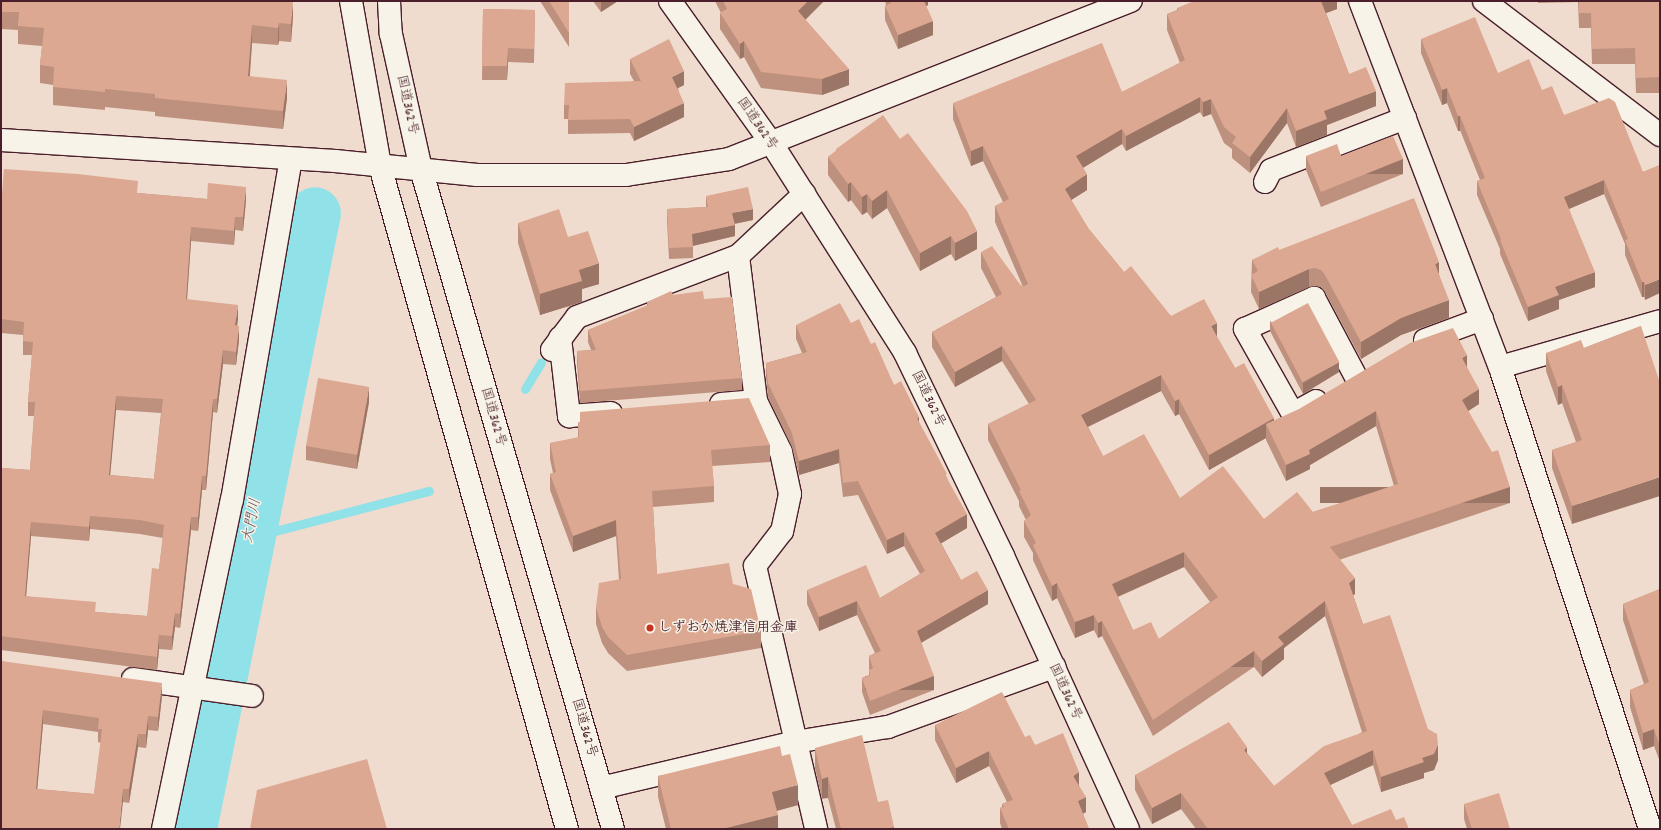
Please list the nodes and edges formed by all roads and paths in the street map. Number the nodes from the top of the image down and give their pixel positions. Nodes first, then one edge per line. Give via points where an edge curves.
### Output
1 (351, 1) edge
2 (389, 1) edge
3 (670, 1) edge
4 (1131, 1) edge
5 (1360, 1) edge
6 (1484, 1) edge
7 (1404, 118) junction
8 (1660, 135) edge
9 (1, 140) edge
10 (772, 144) junction
11 (291, 159) junction
12 (380, 166) junction
13 (421, 169) junction
14 (1265, 182) dead end
15 (804, 194) junction
16 (738, 256) junction
17 (1482, 319) junction
18 (1658, 326) edge
19 (1405, 347) edge
20 (1374, 366) edge
21 (1500, 367) junction
22 (1356, 377) junction
23 (756, 402) junction
24 (701, 406) edge
25 (631, 411) edge
26 (1054, 667) junction
27 (116, 677) edge
28 (192, 687) junction
29 (252, 696) dead end
30 (795, 742) junction
31 (602, 788) junction
32 (163, 829) edge
33 (566, 829) edge
34 (613, 829) edge
35 (816, 829) edge
36 (1128, 829) edge
37 (1650, 829) edge

1 - 12 main road
2 - 13 main road, 国道362号 via 392,34
3 - 10 main road, 国道362号
4 - 10 main road
5 - 7 main road
6 - 8 main road
7 - 14 main road via 1271,170
7 - 17 main road
9 - 11 main road
10 - 13 main road via 729,159 626,175 477,175
10 - 15 main road, 国道362号
11 - 12 main road
11 - 28 main road via 232,500
12 - 13 main road
12 - 33 main road
13 - 31 main road, 国道362号
15 - 16 main road
15 - 26 main road, 国道362号 via 905,353
16 - 23 main road
16 - 25 main road via 577,317 556,345 569,416
17 - 19 main road
17 - 21 main road
18 - 21 main road
20 - 22 main road
21 - 37 main road
22 - 22 main road via 1293,414 1245,329 1314,298
23 - 24 main road
23 - 30 main road via 781,452 790,494 782,531 755,566
26 - 30 main road via 888,727
26 - 36 main road, 国道362号
27 - 28 main road
28 - 29 main road
28 - 32 main road
30 - 31 main road
30 - 35 main road
31 - 34 main road, 国道362号

